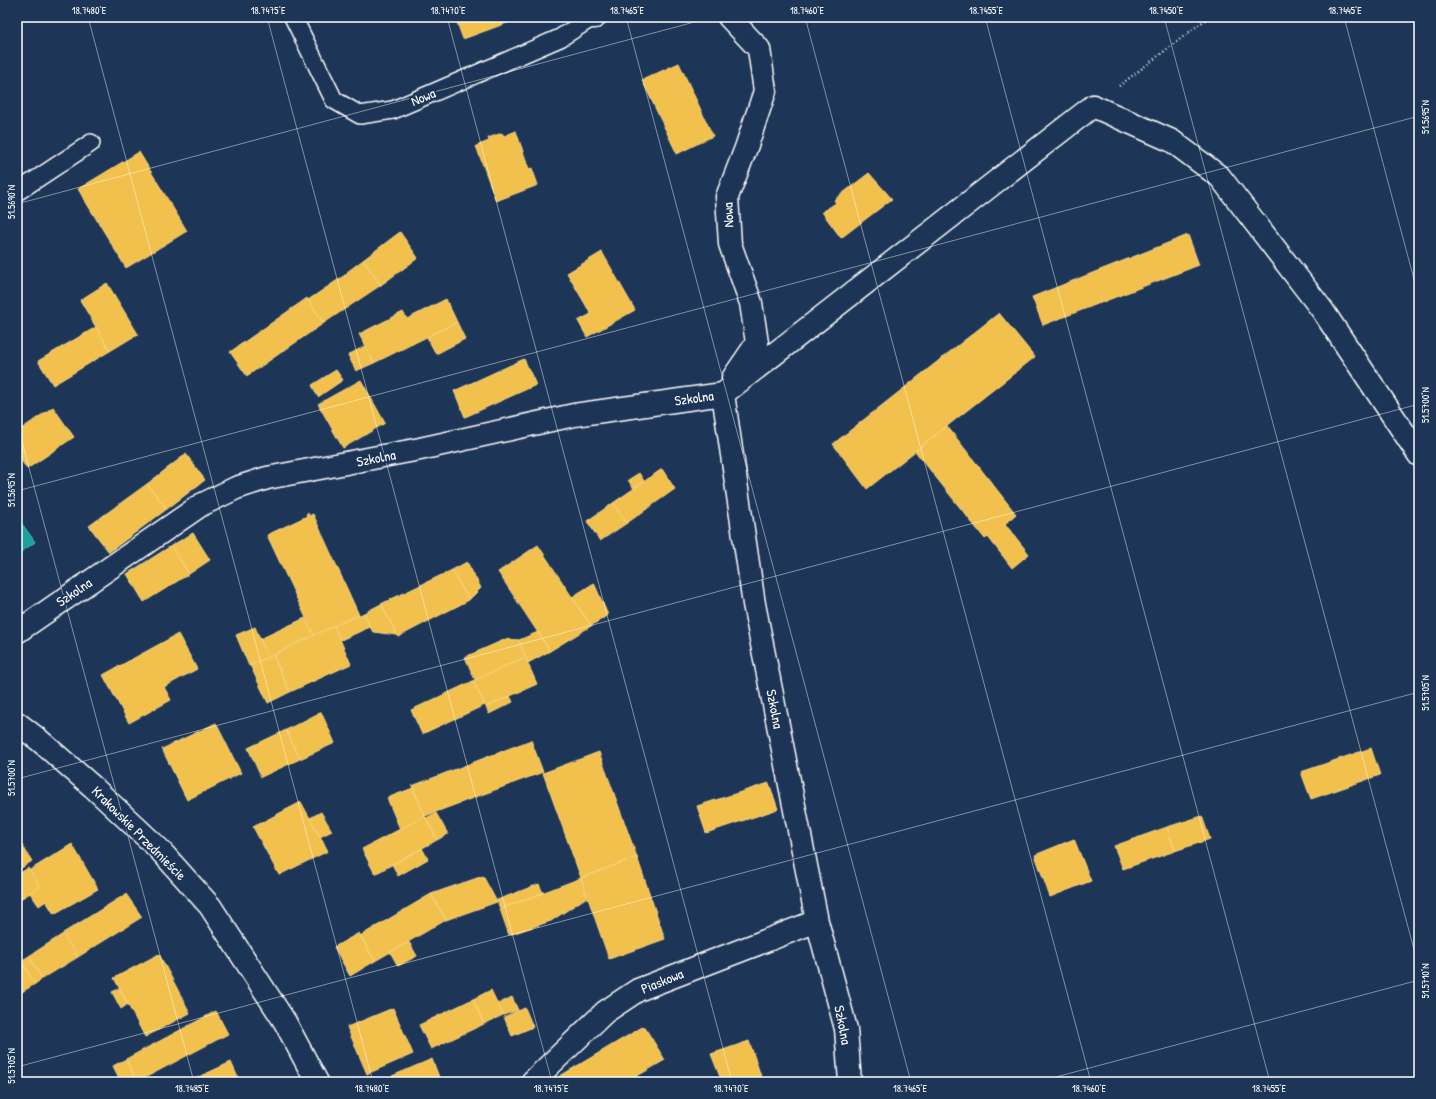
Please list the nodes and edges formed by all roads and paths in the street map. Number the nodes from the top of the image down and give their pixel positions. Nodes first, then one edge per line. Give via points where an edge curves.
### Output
1 (293, 17) edge
2 (594, 17) edge
3 (728, 17) edge
4 (1209, 17) edge
5 (1093, 106) junction
6 (91, 143) dead end
7 (17, 192) edge
8 (723, 394) junction
9 (1419, 455) edge
10 (17, 632) edge
11 (17, 723) edge
12 (817, 921) junction
13 (317, 1082) edge
14 (532, 1082) edge
15 (850, 1082) edge

1 - 2 lane, Nowa via 334,100 360,115 393,110 560,38
3 - 8 street, Nowa via 759,48 764,91 727,197 730,244 751,303 757,343
4 - 5 path
5 - 8 street
5 - 9 street via 1172,141 1220,177 1323,311
6 - 7 lane
8 - 10 street, Szkolna via 574,415 420,449 267,478 236,488 201,506
8 - 12 street, Szkolna via 754,604
11 - 13 street, Krakowskie Przedmieście via 82,778 159,849 210,906 285,1022
12 - 14 street, Piaskowa via 638,990 605,1012
12 - 15 street, Szkolna via 846,1029

